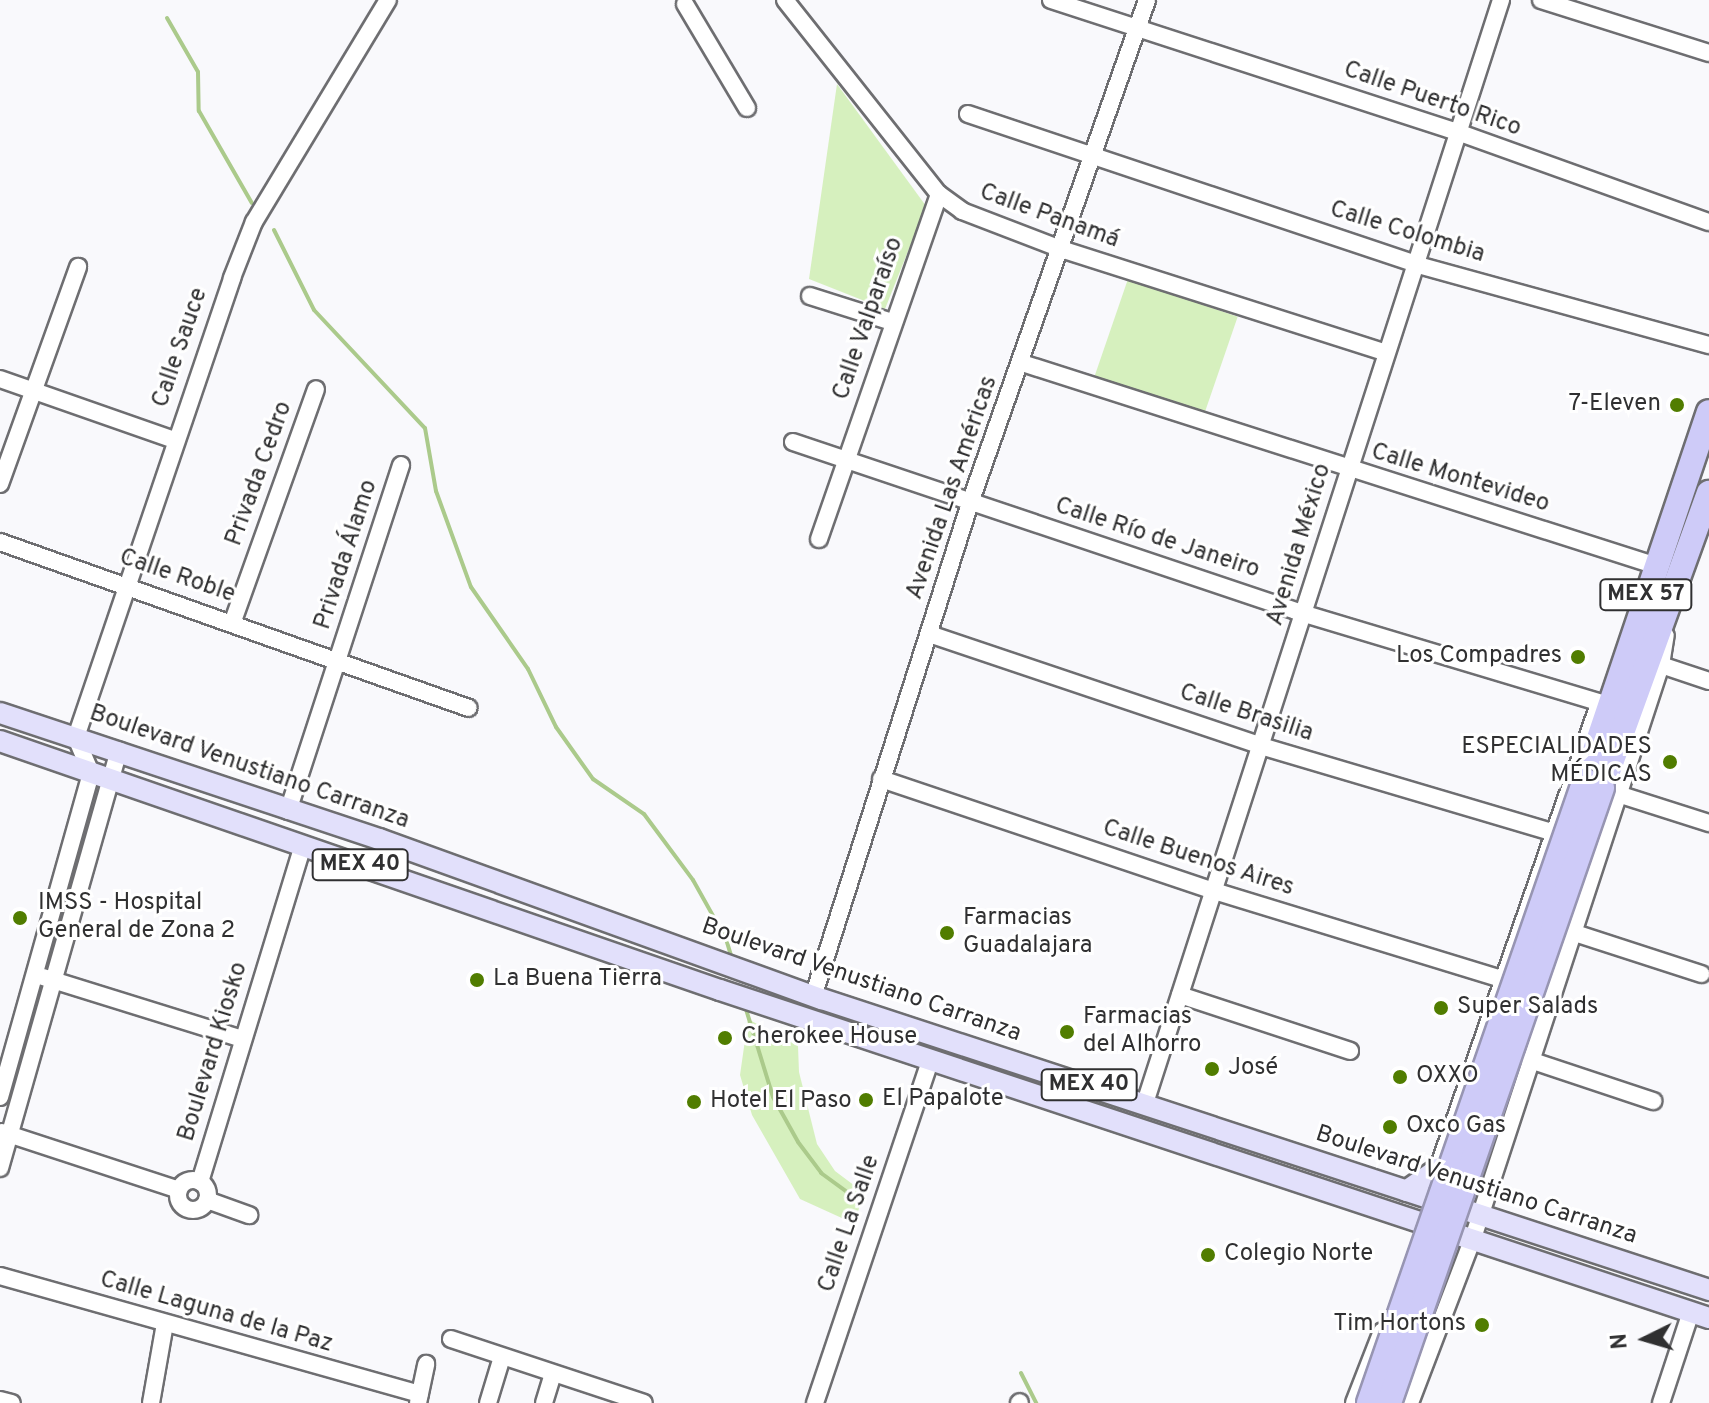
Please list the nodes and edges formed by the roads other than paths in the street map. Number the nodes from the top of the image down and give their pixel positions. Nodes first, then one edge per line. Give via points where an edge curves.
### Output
1 (388, 0) edge
2 (785, 0) edge
3 (1051, 0) edge
4 (1147, 0) edge
5 (1501, 0) edge
6 (1541, 0) edge
7 (682, 6) edge
8 (1138, 28) junction
9 (1709, 53) edge
10 (747, 108) dead end
11 (968, 114) dead end
12 (1460, 133) junction
13 (1095, 155) junction
14 (939, 194) junction
15 (1709, 222) edge
16 (1061, 249) junction
17 (1418, 265) junction
18 (78, 267) dead end
19 (810, 296) dead end
20 (892, 322) junction
21 (1709, 345) edge
22 (1384, 352) junction
23 (1022, 363) junction
24 (0, 379) edge
25 (316, 389) dead end
26 (34, 391) junction
27 (1709, 412) edge
28 (174, 440) junction
29 (793, 442) dead end
30 (845, 460) junction
31 (401, 465) dead end
32 (1348, 470) junction
33 (0, 484) edge
34 (1709, 493) edge
35 (970, 503) junction
36 (819, 539) dead end
37 (0, 542) edge
38 (1701, 546) edge
39 (1657, 566) junction
40 (125, 585) junction
41 (1673, 599) junction
42 (1305, 614) junction
43 (233, 621) junction
44 (929, 634) junction
45 (1626, 654) junction
46 (337, 659) junction
47 (1661, 665) junction
48 (1709, 681) edge
49 (1599, 702) junction
50 (468, 708) dead end
51 (0, 713) edge
52 (76, 737) junction
53 (0, 741) edge
54 (1261, 746) junction
55 (119, 751) junction
56 (101, 776) junction
57 (881, 779) junction
58 (1602, 787) junction
59 (288, 811) junction
60 (1709, 823) edge
61 (1551, 832) junction
62 (303, 846) junction
63 (68, 853) junction
64 (87, 859) junction
65 (1214, 891) junction
66 (1572, 932) junction
67 (34, 974) junction
68 (1701, 974) dead end
69 (1501, 979) junction
70 (52, 980) junction
71 (814, 994) junction
72 (1180, 995) junction
73 (242, 1039) junction
74 (1350, 1051) dead end
75 (931, 1059) junction
76 (1530, 1060) junction
77 (0, 1097) edge
78 (1653, 1101) dead end
79 (1145, 1103) junction
80 (5, 1133) edge
81 (1446, 1138) junction
82 (0, 1168) edge
83 (1438, 1169) junction
84 (200, 1182) junction
85 (1490, 1182) junction
86 (179, 1190) junction
87 (1406, 1191) junction
88 (1429, 1199) junction
89 (207, 1200) junction
90 (249, 1215) dead end
91 (1480, 1216) junction
92 (1422, 1222) junction
93 (1473, 1238) junction
94 (1411, 1255) junction
95 (1460, 1274) junction
96 (0, 1276) edge
97 (1709, 1290) edge
98 (1700, 1315) edge
99 (165, 1324) junction
100 (451, 1339) dead end
101 (502, 1357) junction
102 (426, 1364) dead end
103 (553, 1374) junction
104 (419, 1399) edge
105 (0, 1400) edge
106 (12, 1403) edge
107 (151, 1403) edge
108 (488, 1403) edge
109 (544, 1403) edge
110 (644, 1403) edge
111 (815, 1403) edge
112 (1354, 1403) edge
113 (1369, 1403) edge
114 (1389, 1403) edge
115 (1410, 1403) edge
116 (1661, 1403) edge

1 - 28 street, Calle Sauce via 254,222
2 - 14 street, Calle Panamá
3 - 8 street, Calle Puerto Rico
4 - 8 street, Avenida Las Américas
5 - 12 street, Avenida México
6 - 9 street
7 - 10 street
8 - 12 street, Calle Puerto Rico
8 - 13 street, Avenida Las Américas
11 - 13 street, Calle Colombia
12 - 15 street, Calle Puerto Rico
12 - 17 street, Avenida México
13 - 16 street, Avenida Las Américas
13 - 17 street, Calle Colombia
14 - 16 street, Calle Panamá via 962,211
14 - 20 street, Calle Valparaíso
16 - 22 street, Calle Panamá
16 - 23 street, Avenida Las Américas
17 - 21 street, Calle Colombia
17 - 22 street, Avenida México
18 - 26 street
19 - 20 street
20 - 30 street, Calle Valparaíso
22 - 32 street, Avenida México
23 - 32 street, Calle Montevideo
23 - 35 street, Avenida Las Américas
24 - 26 street
25 - 43 street, Privada Cedro
26 - 28 street
26 - 33 street
27 - 39 highway, MEX 57
28 - 40 street, Calle Sauce
29 - 30 street, Calle Río de Janeiro
30 - 35 street, Calle Río de Janeiro
30 - 36 street, Calle Valparaíso
31 - 46 street, Privada Álamo
32 - 39 street, Calle Montevideo
32 - 42 street, Avenida México
34 - 38 highway, MEX 57
35 - 42 street, Calle Río de Janeiro
35 - 44 street, Avenida Las Américas
37 - 40 street, Calle Roble
38 - 41 highway, MEX 57
39 - 45 highway, MEX 57
40 - 43 street, Calle Roble
40 - 52 street, Calle Sauce
41 - 47 street
41 - 58 highway, MEX 57
42 - 49 street, Calle Río de Janeiro
42 - 54 street, Avenida México
43 - 46 street, Calle Roble
44 - 54 street, Calle Brasilia
44 - 57 street, Avenida Las Américas
45 - 49 street
45 - 58 highway, MEX 57
46 - 50 street, Calle Roble
46 - 59 street, Privada Álamo
47 - 48 street
47 - 58 street
49 - 61 street
51 - 52 main road, Boulevard Venustiano Carranza / MEX 40
52 - 55 main road, Boulevard Venustiano Carranza / MEX 40
52 - 56 street
53 - 56 main road, Boulevard Venustiano Carranza / MEX 40
54 - 61 street, Calle Brasilia
54 - 65 street, Avenida México
55 - 56 street
55 - 59 main road, Boulevard Venustiano Carranza / MEX 40
56 - 62 main road, Boulevard Venustiano Carranza / MEX 40
56 - 63 street
56 - 64 street
57 - 65 street, Calle Buenos Aires
57 - 71 street, Avenida Las Américas
58 - 60 street
58 - 66 street
58 - 113 highway, MEX 57, bridge
58 - 114 highway, MEX 57, bridge
59 - 71 main road, Boulevard Venustiano Carranza / MEX 40
61 - 69 street
62 - 73 street, Boulevard Kiosko
62 - 75 main road, Boulevard Venustiano Carranza / MEX 40
63 - 64 street
63 - 67 street
64 - 70 street
65 - 69 street, Calle Buenos Aires
65 - 72 street, Avenida México
66 - 68 street
66 - 76 street
67 - 70 street
67 - 77 street
69 - 81 street
70 - 73 street
70 - 80 street
71 - 79 main road, Boulevard Venustiano Carranza / MEX 40
72 - 74 street
72 - 79 street, Avenida México
73 - 84 street, Boulevard Kiosko
75 - 92 main road, Boulevard Venustiano Carranza / MEX 40
75 - 111 street, Calle La Salle
76 - 78 street
76 - 85 street
79 - 87 main road, Boulevard Venustiano Carranza / MEX 40
80 - 82 street
80 - 86 street
81 - 83 street
81 - 85 street via 1444,1173 1453,1189 1471,1192
83 - 87 main road
83 - 88 street
84 - 86 street via 187,1181
84 - 89 street
85 - 91 street
86 - 89 street via 186,1208 201,1208
87 - 88 main road, Boulevard Venustiano Carranza / MEX 40
88 - 91 main road, Boulevard Venustiano Carranza / MEX 40
88 - 92 street
89 - 90 street
91 - 93 street
91 - 97 main road, Boulevard Venustiano Carranza / MEX 40
92 - 93 main road, Boulevard Venustiano Carranza / MEX 40
92 - 94 street
93 - 95 street
93 - 98 main road, Boulevard Venustiano Carranza / MEX 40
94 - 95 street via 1429,1245 1447,1248
94 - 112 street
95 - 115 street
96 - 99 street, Calle Laguna de la Paz
98 - 116 street
99 - 104 street, Calle Laguna de la Paz
99 - 107 street
100 - 101 street
101 - 103 street
101 - 108 street
102 - 104 street
103 - 109 street
103 - 110 street
105 - 106 street

